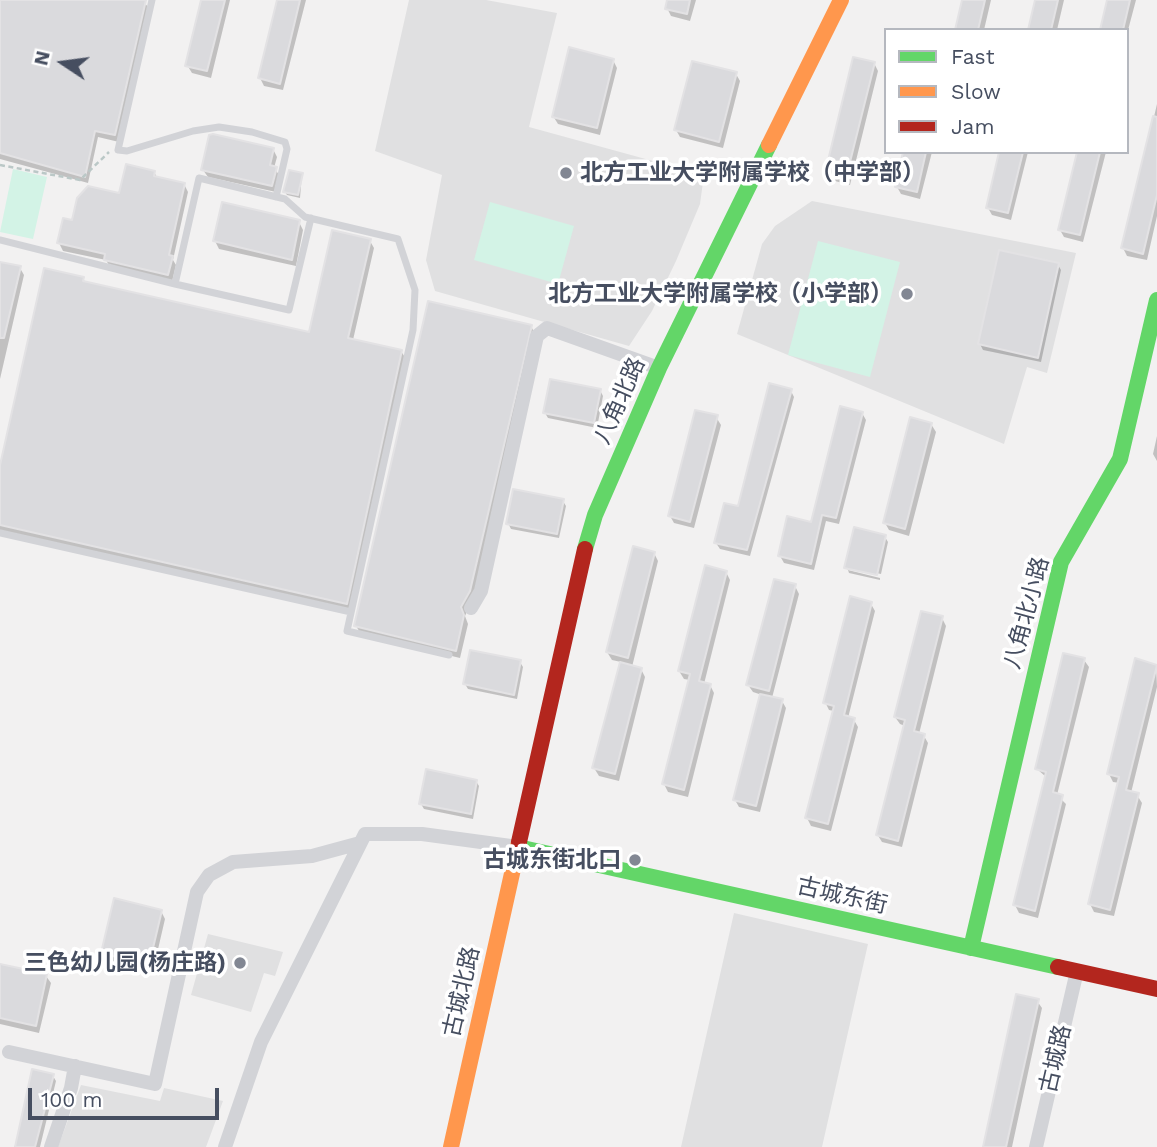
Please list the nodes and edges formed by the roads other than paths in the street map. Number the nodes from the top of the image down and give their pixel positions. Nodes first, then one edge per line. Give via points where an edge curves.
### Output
1 (152, 0) edge
2 (841, 0) edge
3 (276, 197) junction
4 (311, 218) junction
5 (0, 240) edge
6 (175, 284) junction
7 (1157, 300) edge
8 (659, 368) junction
9 (0, 533) edge
10 (471, 608) dead end
11 (351, 612) junction
12 (449, 655) dead end
13 (360, 843) junction
14 (518, 847) junction
15 (971, 948) junction
16 (1077, 971) junction
17 (1157, 989) edge
18 (9, 1052) dead end
19 (75, 1066) junction
20 (51, 1147) edge
21 (225, 1147) edge
22 (451, 1147) edge
23 (1036, 1147) edge

1 - 3 lane via 118,150 219,127 253,132 285,142
2 - 8 street, 八角北路
3 - 4 lane
3 - 6 lane via 199,178
4 - 6 lane via 289,310
4 - 11 lane via 398,239 415,290 413,330
5 - 6 lane
7 - 15 street, 八角北小路 via 1120,459 1061,562
8 - 10 street via 547,328 537,336 481,591
8 - 14 street, 八角北路 via 584,551
9 - 11 lane
11 - 12 lane via 347,631
13 - 14 street via 365,834 422,834
13 - 19 street via 312,856 233,862 209,875 197,892 155,1084
13 - 21 street via 261,1042
14 - 15 street, 古城东街
14 - 22 street, 古城北路
15 - 16 street, 古城东街
16 - 17 street, 古城东街
16 - 23 street, 古城路
18 - 19 street
19 - 20 street

